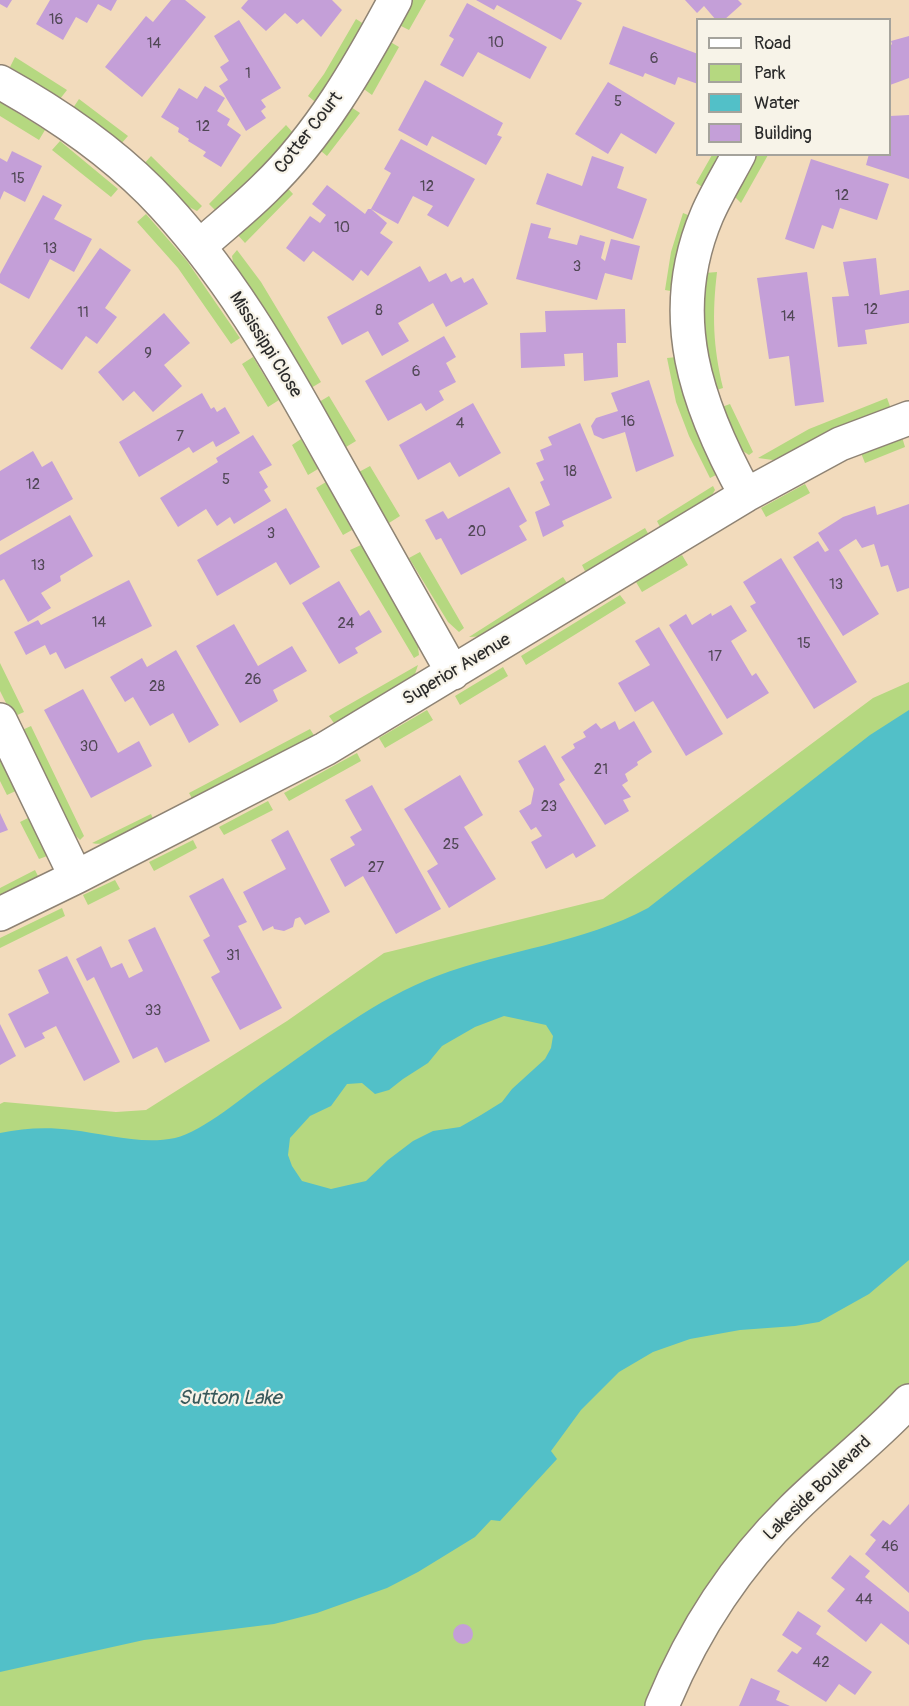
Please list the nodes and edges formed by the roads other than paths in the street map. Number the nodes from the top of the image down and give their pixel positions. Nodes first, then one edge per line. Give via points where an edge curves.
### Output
1 (394, 0) edge
2 (0, 82) edge
3 (738, 156) edge
4 (200, 246) junction
5 (909, 418) edge
6 (746, 495) junction
7 (453, 673) junction
8 (0, 720) edge
9 (76, 877) junction
10 (0, 914) edge
11 (909, 1401) edge
12 (662, 1706) edge

1 - 4 street, Cotter Court via 343,92 314,131 266,188
2 - 4 street, Mississippi Close via 92,141 148,189
3 - 6 street via 707,217 699,242 687,322 705,409
4 - 7 street, Mississippi Close via 286,377
5 - 6 street, Superior Avenue via 840,444
6 - 7 street, Superior Avenue
7 - 9 street, Superior Avenue via 325,749
8 - 9 street
9 - 10 street, Superior Avenue
11 - 12 street, Lakeside Boulevard via 792,1510 744,1564 689,1649

